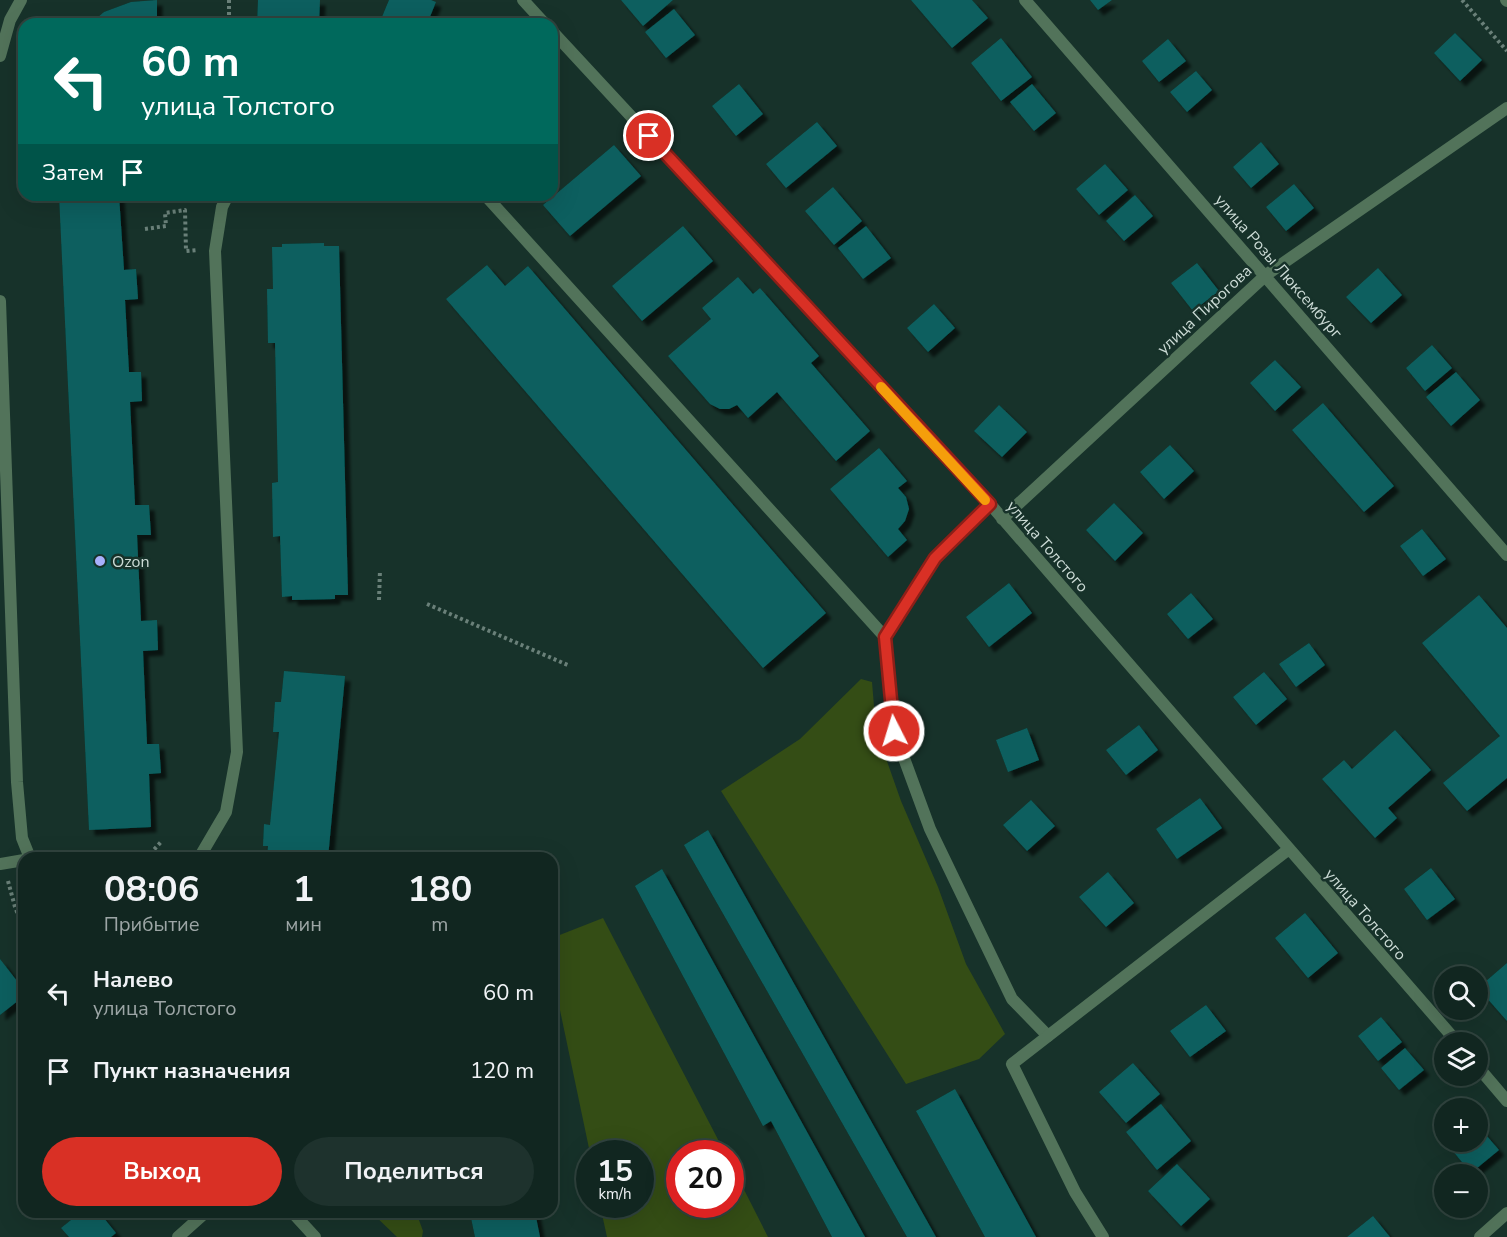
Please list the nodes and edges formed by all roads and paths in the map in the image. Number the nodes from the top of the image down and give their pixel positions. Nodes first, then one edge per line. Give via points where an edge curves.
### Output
1 (21, 0) edge
2 (229, 0) edge
3 (523, 0) edge
4 (1025, 0) edge
5 (1461, 0) edge
6 (230, 17) dead end
7 (540, 18) edge
8 (558, 37) edge
9 (1507, 51) edge
10 (0, 56) edge
11 (1507, 108) edge
12 (225, 201) edge
13 (490, 201) edge
14 (145, 229) dead end
15 (201, 250) dead end
16 (1266, 274) junction
17 (0, 301) edge
18 (0, 306) edge
19 (990, 504) junction
20 (1002, 519) junction
21 (1507, 555) edge
22 (380, 570) dead end
23 (379, 600) dead end
24 (427, 604) dead end
25 (885, 637) junction
26 (570, 666) dead end
27 (162, 841) dead end
28 (1289, 849) junction
29 (28, 852) edge
30 (152, 852) edge
31 (203, 852) edge
32 (18, 861) edge
33 (0, 864) edge
34 (1447, 1032) edge
35 (1048, 1036) junction
36 (1488, 1079) edge
37 (1507, 1101) edge
38 (1507, 1213) edge
39 (199, 1218) edge
40 (298, 1218) edge
41 (178, 1237) edge
42 (315, 1237) edge
43 (1103, 1237) edge
44 (1479, 1237) edge

1 - 10 street via 10,20
2 - 6 path
3 - 7 street
4 - 16 street, улица Розы Люксембург
5 - 9 path
8 - 19 street, улица Толстого
11 - 16 street, улица Пирогова
12 - 31 street via 215,250 237,752 226,812
13 - 25 street
14 - 15 path via 166,226 165,213 185,210 186,251
16 - 20 street, улица Пирогова
16 - 21 street, улица Розы Люксембург
17 - 18 street
18 - 29 street via 17,782 22,838
19 - 20 street, улица Толстого
19 - 25 street via 935,558
20 - 28 street, улица Толстого
22 - 23 path
24 - 26 path
25 - 35 street via 894,731 930,829 1012,999
27 - 30 path
28 - 34 street, улица Толстого
28 - 35 street
32 - 33 street
35 - 43 street via 1012,1064
36 - 37 street
38 - 44 street
39 - 41 street
40 - 42 street

